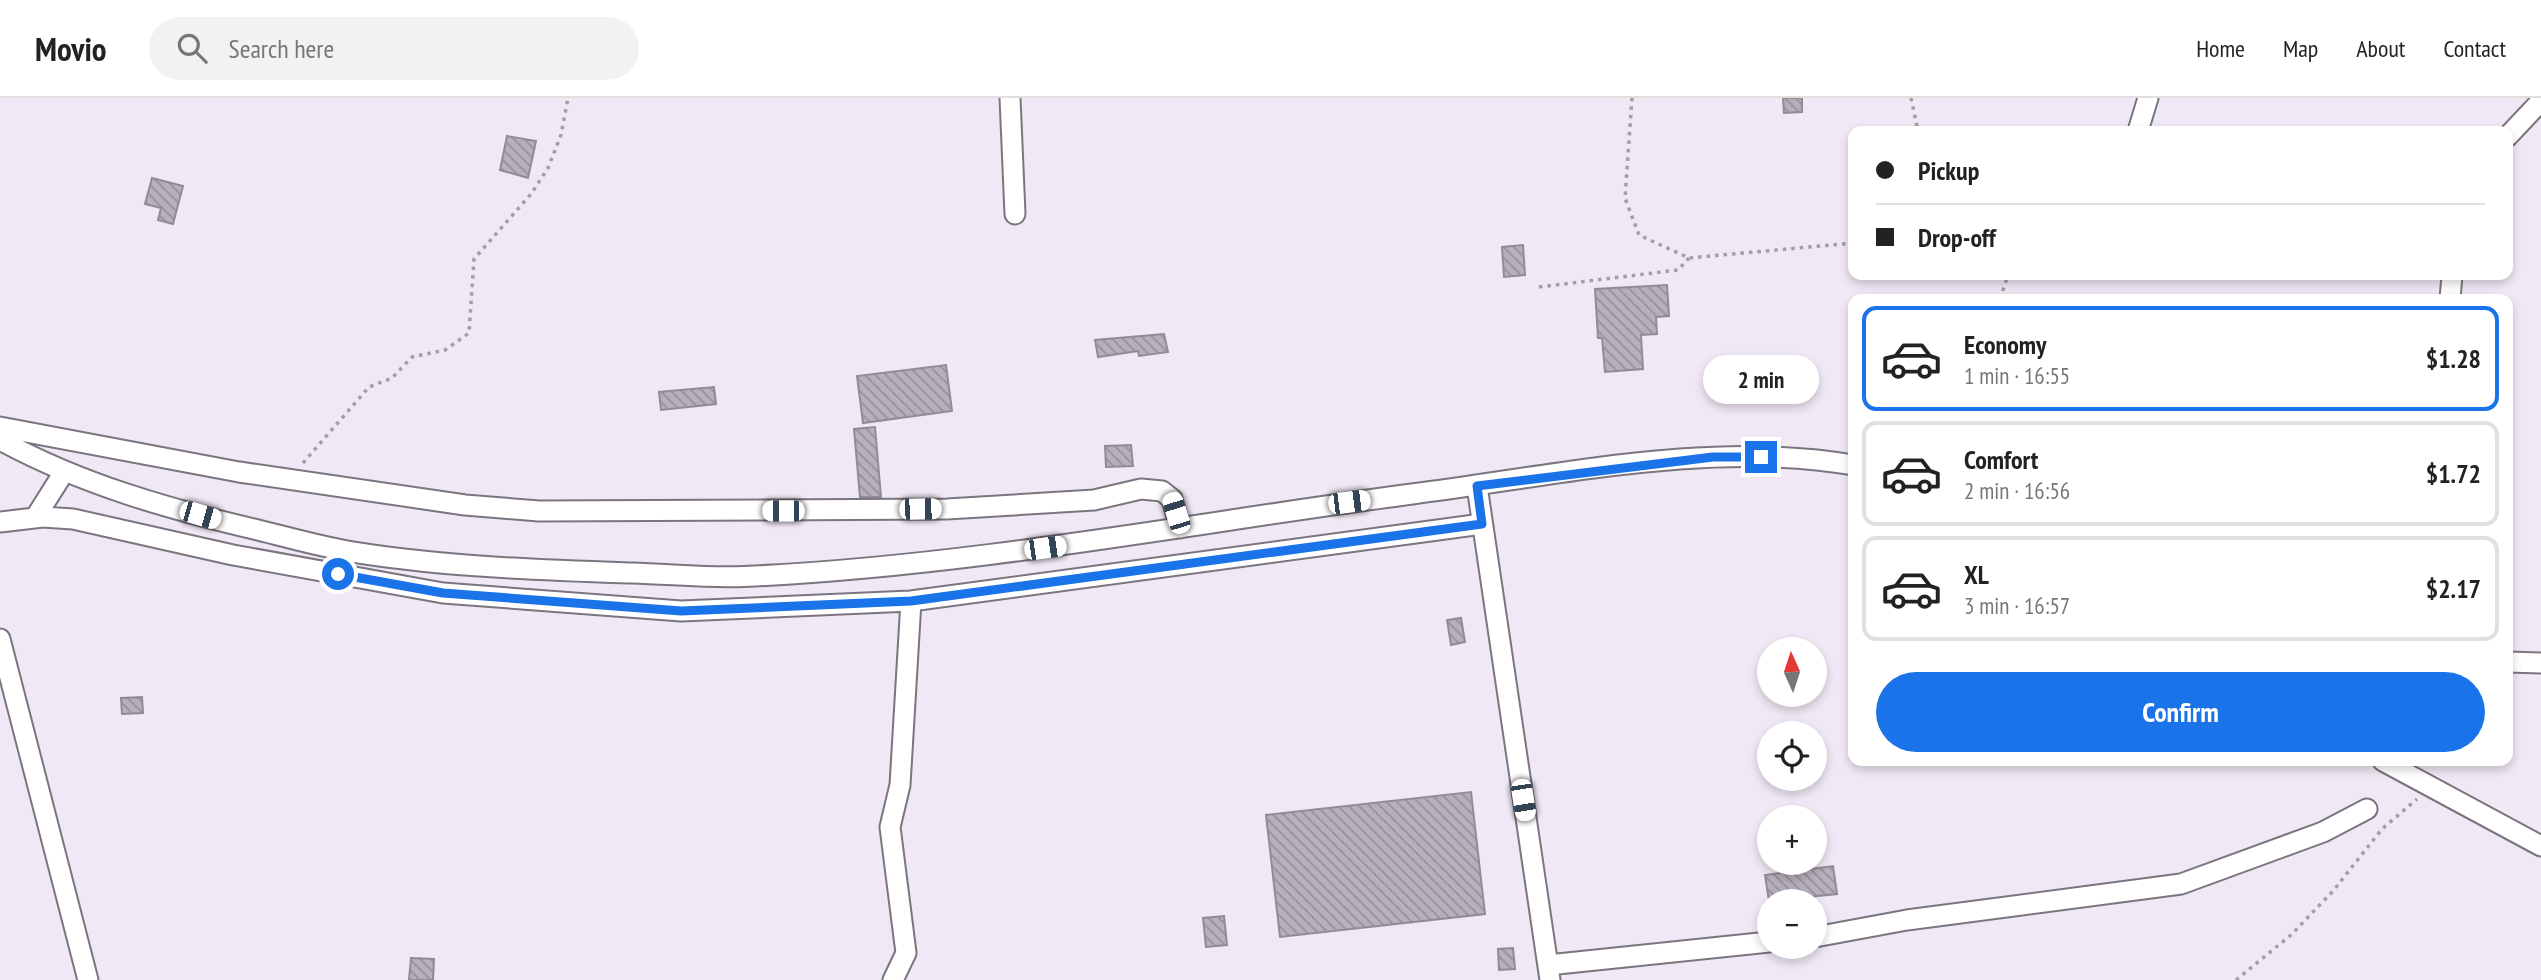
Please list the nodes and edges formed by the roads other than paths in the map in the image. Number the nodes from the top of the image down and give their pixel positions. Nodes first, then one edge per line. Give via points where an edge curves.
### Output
1 (1010, 98) edge
2 (2148, 98) edge
3 (2541, 101) edge
4 (2140, 126) edge
5 (2513, 131) edge
6 (1015, 214) dead end
7 (0, 427) edge
8 (0, 440) edge
9 (1848, 464) edge
10 (64, 472) junction
11 (1477, 486) junction
12 (35, 518) junction
13 (0, 522) edge
14 (1482, 524) junction
15 (1180, 528) junction
16 (911, 601) junction
17 (0, 639) edge
18 (2513, 662) edge
19 (2541, 663) edge
20 (2392, 766) edge
21 (2367, 808) dead end
22 (2541, 846) edge
23 (1827, 935) edge
24 (1757, 944) edge
25 (906, 953) junction
26 (1549, 973) edge
27 (88, 980) edge
28 (892, 980) edge
29 (909, 980) edge

1 - 6 street
2 - 4 street
3 - 5 street
7 - 15 street via 392,497 539,511 947,509 1094,500 1141,489 1163,491 1172,499
8 - 10 street
9 - 11 street via 1810,457 1713,457
10 - 12 street
10 - 15 street via 222,522 358,553 532,570 752,577 974,558
11 - 14 street
11 - 15 street
12 - 13 street
12 - 16 street via 72,519 233,555 443,593 681,611
14 - 16 street
14 - 26 street
16 - 25 street via 900,785 891,827
17 - 27 street
18 - 19 street
20 - 22 street
21 - 23 street via 2323,832 2181,884
24 - 26 street
25 - 28 street
25 - 29 street

